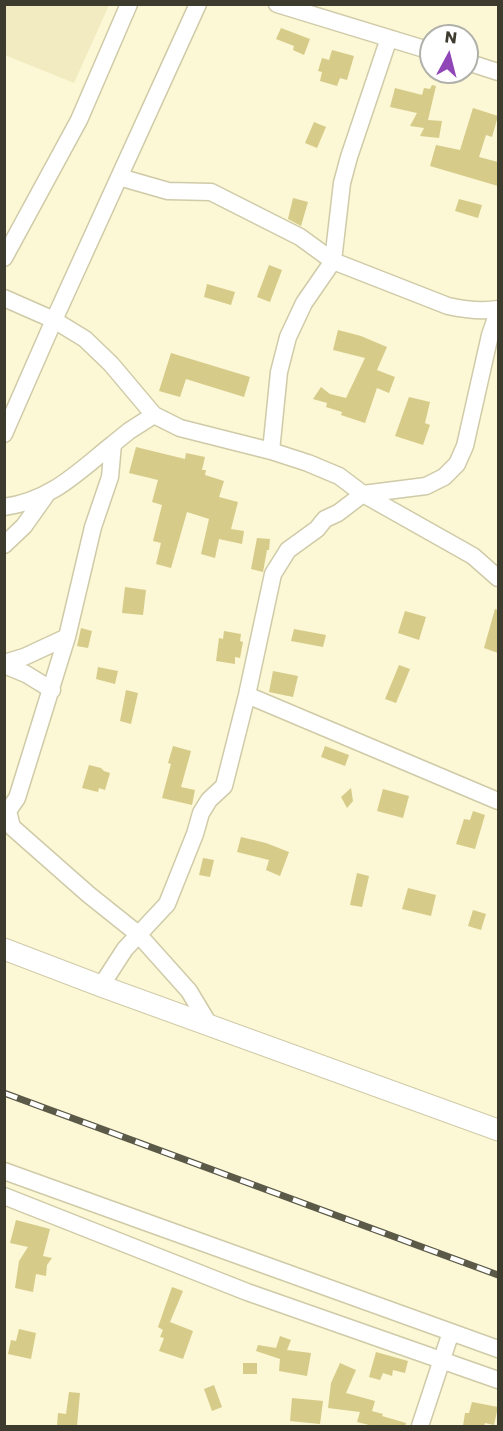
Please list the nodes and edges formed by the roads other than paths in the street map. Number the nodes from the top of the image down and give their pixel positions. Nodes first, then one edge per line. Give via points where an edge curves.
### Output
1 (129, 4) edge
2 (198, 4) edge
3 (277, 4) edge
4 (389, 38) junction
5 (419, 47) edge
6 (479, 66) edge
7 (498, 72) edge
8 (119, 177) junction
9 (4, 258) edge
10 (333, 261) junction
11 (4, 298) edge
12 (498, 311) edge
13 (54, 320) junction
14 (153, 415) junction
15 (5, 429) edge
16 (113, 444) junction
17 (271, 451) junction
18 (363, 494) junction
19 (46, 495) junction
20 (4, 507) edge
21 (4, 545) edge
22 (498, 578) edge
23 (67, 637) junction
24 (4, 664) edge
25 (52, 690) junction
26 (247, 695) junction
27 (498, 801) edge
28 (138, 934) junction
29 (4, 949) edge
30 (101, 986) junction
31 (210, 1026) junction
32 (497, 1125) edge
33 (7, 1177) edge
34 (4, 1196) edge
35 (451, 1332) junction
36 (498, 1349) edge
37 (442, 1361) junction
38 (498, 1380) edge
39 (420, 1426) edge

1 - 9 street via 79,120
2 - 8 street
3 - 4 street
4 - 5 street
4 - 10 street via 342,183
6 - 7 street
8 - 10 street via 168,191 211,192 300,237
8 - 13 street
10 - 12 street via 448,306
10 - 17 street via 304,303 288,337 279,372
11 - 13 street
12 - 18 street via 465,446 457,464 444,477 426,486
13 - 14 street via 98,351
13 - 15 street
14 - 16 street
14 - 17 street via 180,428
16 - 19 street
16 - 23 street via 110,477 93,527
17 - 18 street via 339,476
18 - 22 street via 473,556
18 - 26 street via 288,550 273,574
19 - 20 street
19 - 21 street via 24,526
23 - 24 street
23 - 25 street
24 - 25 street
25 - 28 street via 17,798 8,811 12,827
26 - 27 street
26 - 28 street via 224,786 201,813 167,904
28 - 30 street
28 - 31 street via 189,991
29 - 30 street
30 - 31 street
31 - 32 street
33 - 35 street
34 - 37 street via 247,1292
35 - 36 street
35 - 37 street
37 - 38 street
37 - 39 street

